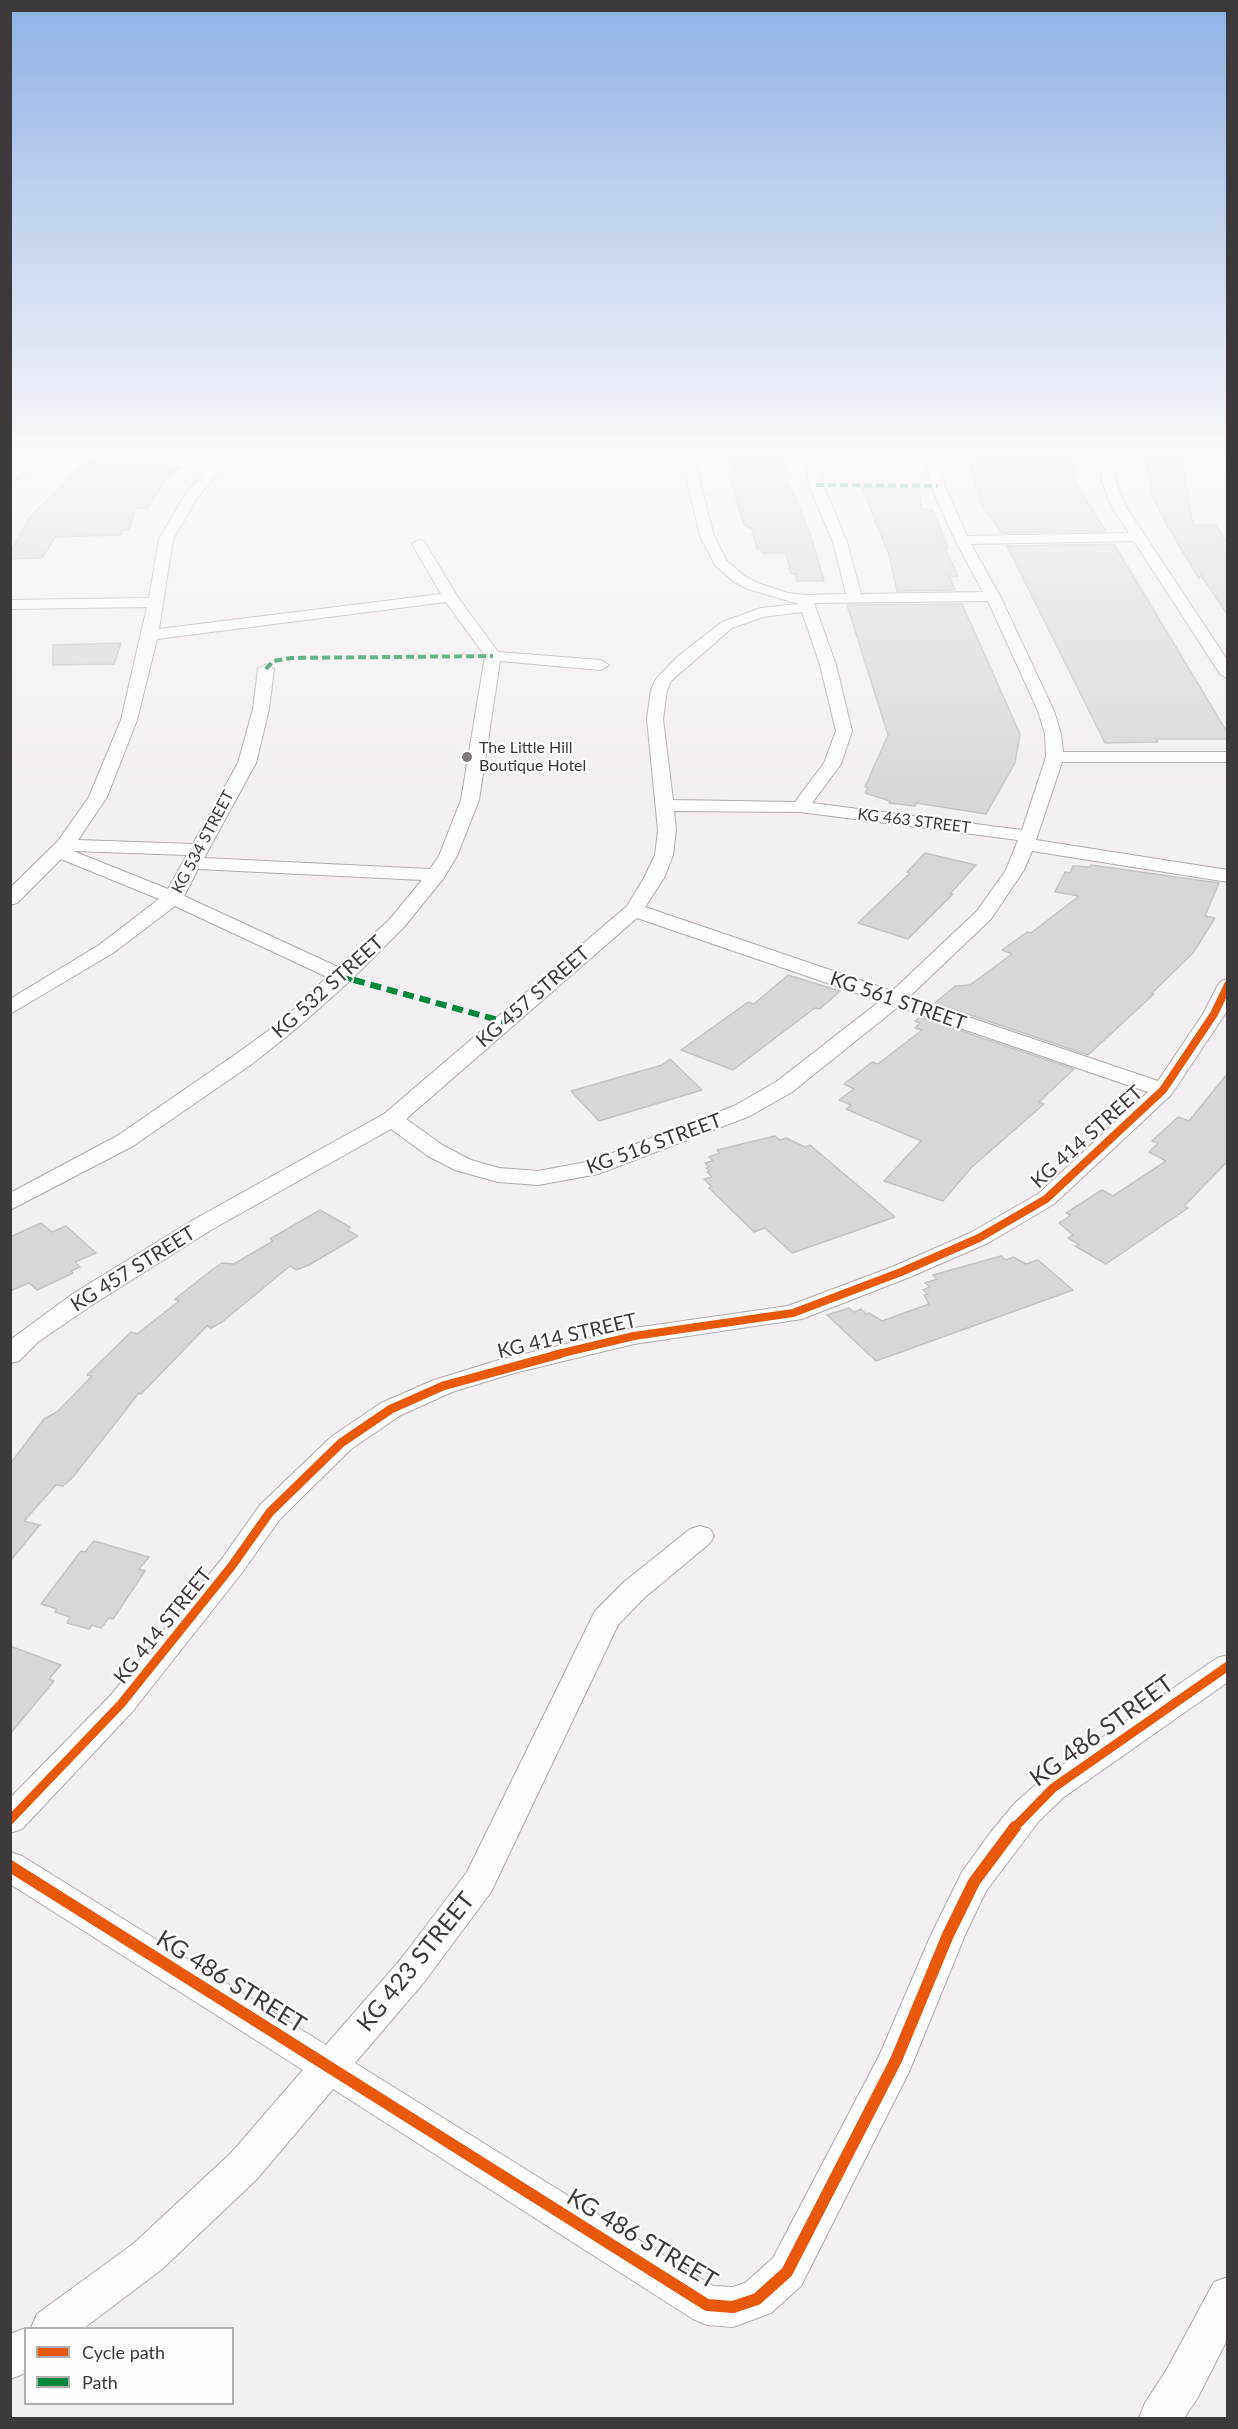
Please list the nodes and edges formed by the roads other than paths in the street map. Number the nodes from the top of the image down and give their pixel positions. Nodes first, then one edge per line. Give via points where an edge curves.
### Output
1 (160, 567) edge
2 (433, 567) edge
3 (726, 567) edge
4 (847, 567) edge
5 (977, 567) edge
6 (1159, 567) edge
7 (993, 596) junction
8 (450, 597) junction
9 (855, 598) junction
10 (154, 602) junction
11 (807, 603) junction
12 (10, 605) edge
13 (150, 635) junction
14 (493, 656) junction
15 (601, 665) dead end
16 (266, 669) dead end
17 (1227, 674) edge
18 (1055, 757) junction
19 (1227, 757) edge
20 (666, 805) junction
21 (800, 807) junction
22 (1027, 840) junction
23 (62, 848) junction
24 (193, 857) junction
25 (436, 876) junction
26 (1227, 876) edge
27 (173, 898) junction
28 (10, 899) edge
29 (634, 910) junction
30 (343, 977) junction
31 (1227, 985) edge
32 (894, 1000) junction
33 (10, 1008) edge
34 (1163, 1090) junction
35 (392, 1119) junction
36 (10, 1203) edge
37 (10, 1355) edge
38 (700, 1536) dead end
39 (1227, 1666) edge
40 (10, 1820) edge
41 (10, 1866) edge
42 (329, 2068) junction
43 (1227, 2296) edge
44 (52, 2327) edge
45 (24, 2349) edge
46 (10, 2359) edge
47 (1160, 2418) edge

1 - 10 street
2 - 8 street
3 - 11 street via 753,586
4 - 9 street
5 - 7 street
6 - 17 street
7 - 9 street
7 - 18 street via 1047,711
8 - 13 street
8 - 14 street
9 - 11 street
10 - 12 street
10 - 13 street
11 - 20 street via 727,625 664,679 655,719
11 - 21 street via 844,731 832,764
13 - 23 street via 116,756 98,797
14 - 15 street
14 - 25 street, KG 532 STREET via 470,800
16 - 24 street, KG 534 STREET via 261,709 247,763
18 - 19 street
18 - 22 street, KG 516 STREET
20 - 21 street
20 - 29 street, KG 457 STREET via 664,855
21 - 22 street, KG 463 STREET
22 - 26 street, KG 463 STREET
22 - 32 street, KG 516 STREET via 1015,870 984,915
23 - 24 street
23 - 27 street
23 - 28 street
24 - 25 street
24 - 27 street, KG 534 STREET
25 - 30 street, KG 532 STREET via 397,923
27 - 30 street
27 - 33 street, KG 534 STREET via 106,949
29 - 32 street, KG 561 STREET
29 - 35 street, KG 457 STREET
30 - 36 street, KG 532 STREET via 290,1024 193,1095 125,1141
31 - 34 street, KG 414 STREET via 1214,1014
32 - 34 street, KG 561 STREET
32 - 35 street, KG 516 STREET via 776,1092 742,1111 598,1167 538,1178 498,1175 463,1165 436,1151
34 - 40 street, KG 414 STREET via 1046,1198 979,1238 901,1272 793,1313 634,1336 508,1366 443,1386 391,1409 340,1443 270,1512 121,1704
35 - 37 street, KG 457 STREET via 202,1225 83,1299 29,1336
38 - 42 street, KG 423 STREET via 606,1618 479,1882 413,1970
39 - 42 street, KG 486 STREET via 1053,1788 1027,1812 1002,1844 974,1882 896,2060 830,2193 787,2272 757,2299 733,2307 707,2305
41 - 42 street, KG 486 STREET
42 - 44 street, KG 423 STREET via 212,2197 147,2257
43 - 47 street
45 - 46 street

